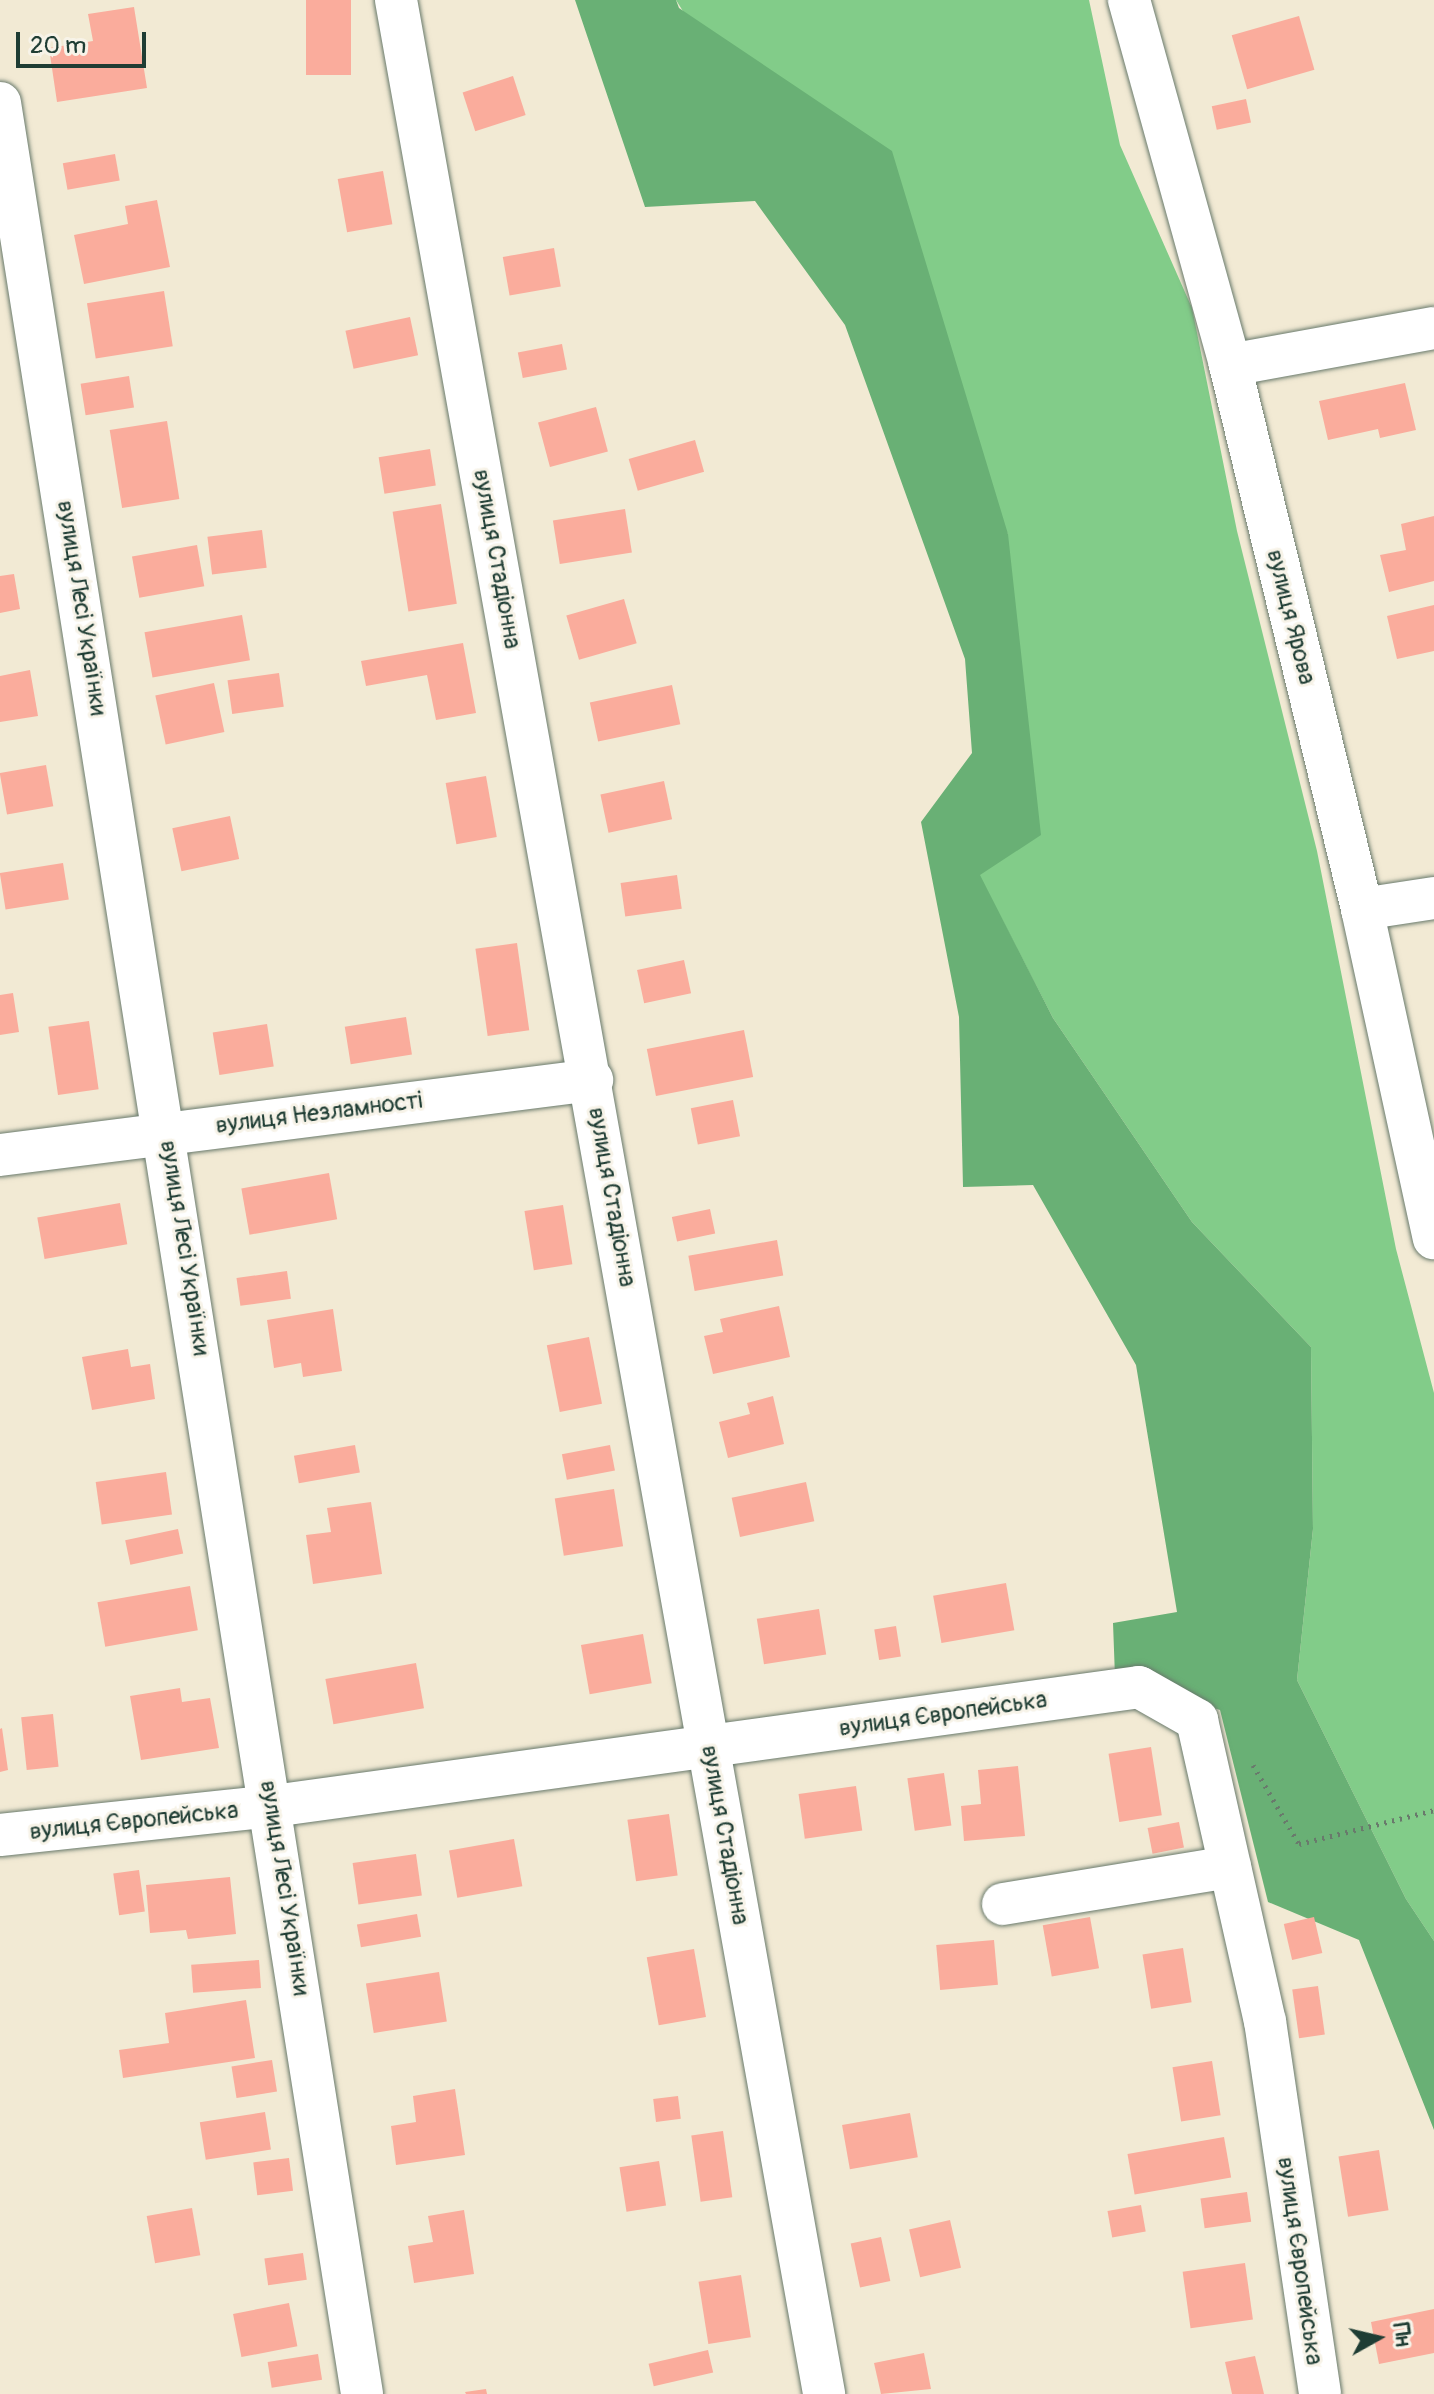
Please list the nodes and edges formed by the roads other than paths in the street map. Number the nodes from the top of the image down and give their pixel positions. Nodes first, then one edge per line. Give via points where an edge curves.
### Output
1 (396, 0) edge
2 (1129, 0) edge
3 (0, 103) edge
4 (1434, 328) edge
5 (1230, 365) junction
6 (1434, 898) edge
7 (1362, 909) junction
8 (592, 1080) junction
9 (166, 1132) junction
10 (0, 1155) edge
11 (1434, 1238) edge
12 (710, 1746) junction
13 (273, 1806) junction
14 (0, 1835) edge
15 (1230, 1867) junction
16 (1003, 1904) dead end
17 (362, 2394) edge
18 (824, 2394) edge
19 (1320, 2394) edge

1 - 8 street, вулиця Стадіонна
2 - 5 street, вулиця Ярова
3 - 9 street, вулиця Лесі Українки
4 - 5 street
5 - 7 street, вулиця Ярова
6 - 7 street
7 - 11 street, вулиця Ярова
8 - 9 street, вулиця Незламності
8 - 12 street, вулиця Стадіонна
9 - 10 street, вулиця Незламності
9 - 13 street, вулиця Лесі Українки
12 - 13 street, вулиця Європейська
12 - 15 street, вулиця Європейська via 1139,1687 1197,1720
12 - 18 street, вулиця Стадіонна
13 - 14 street, вулиця Європейська
13 - 17 street, вулиця Лесі Українки
15 - 16 street
15 - 19 street, вулиця Європейська via 1265,2021

